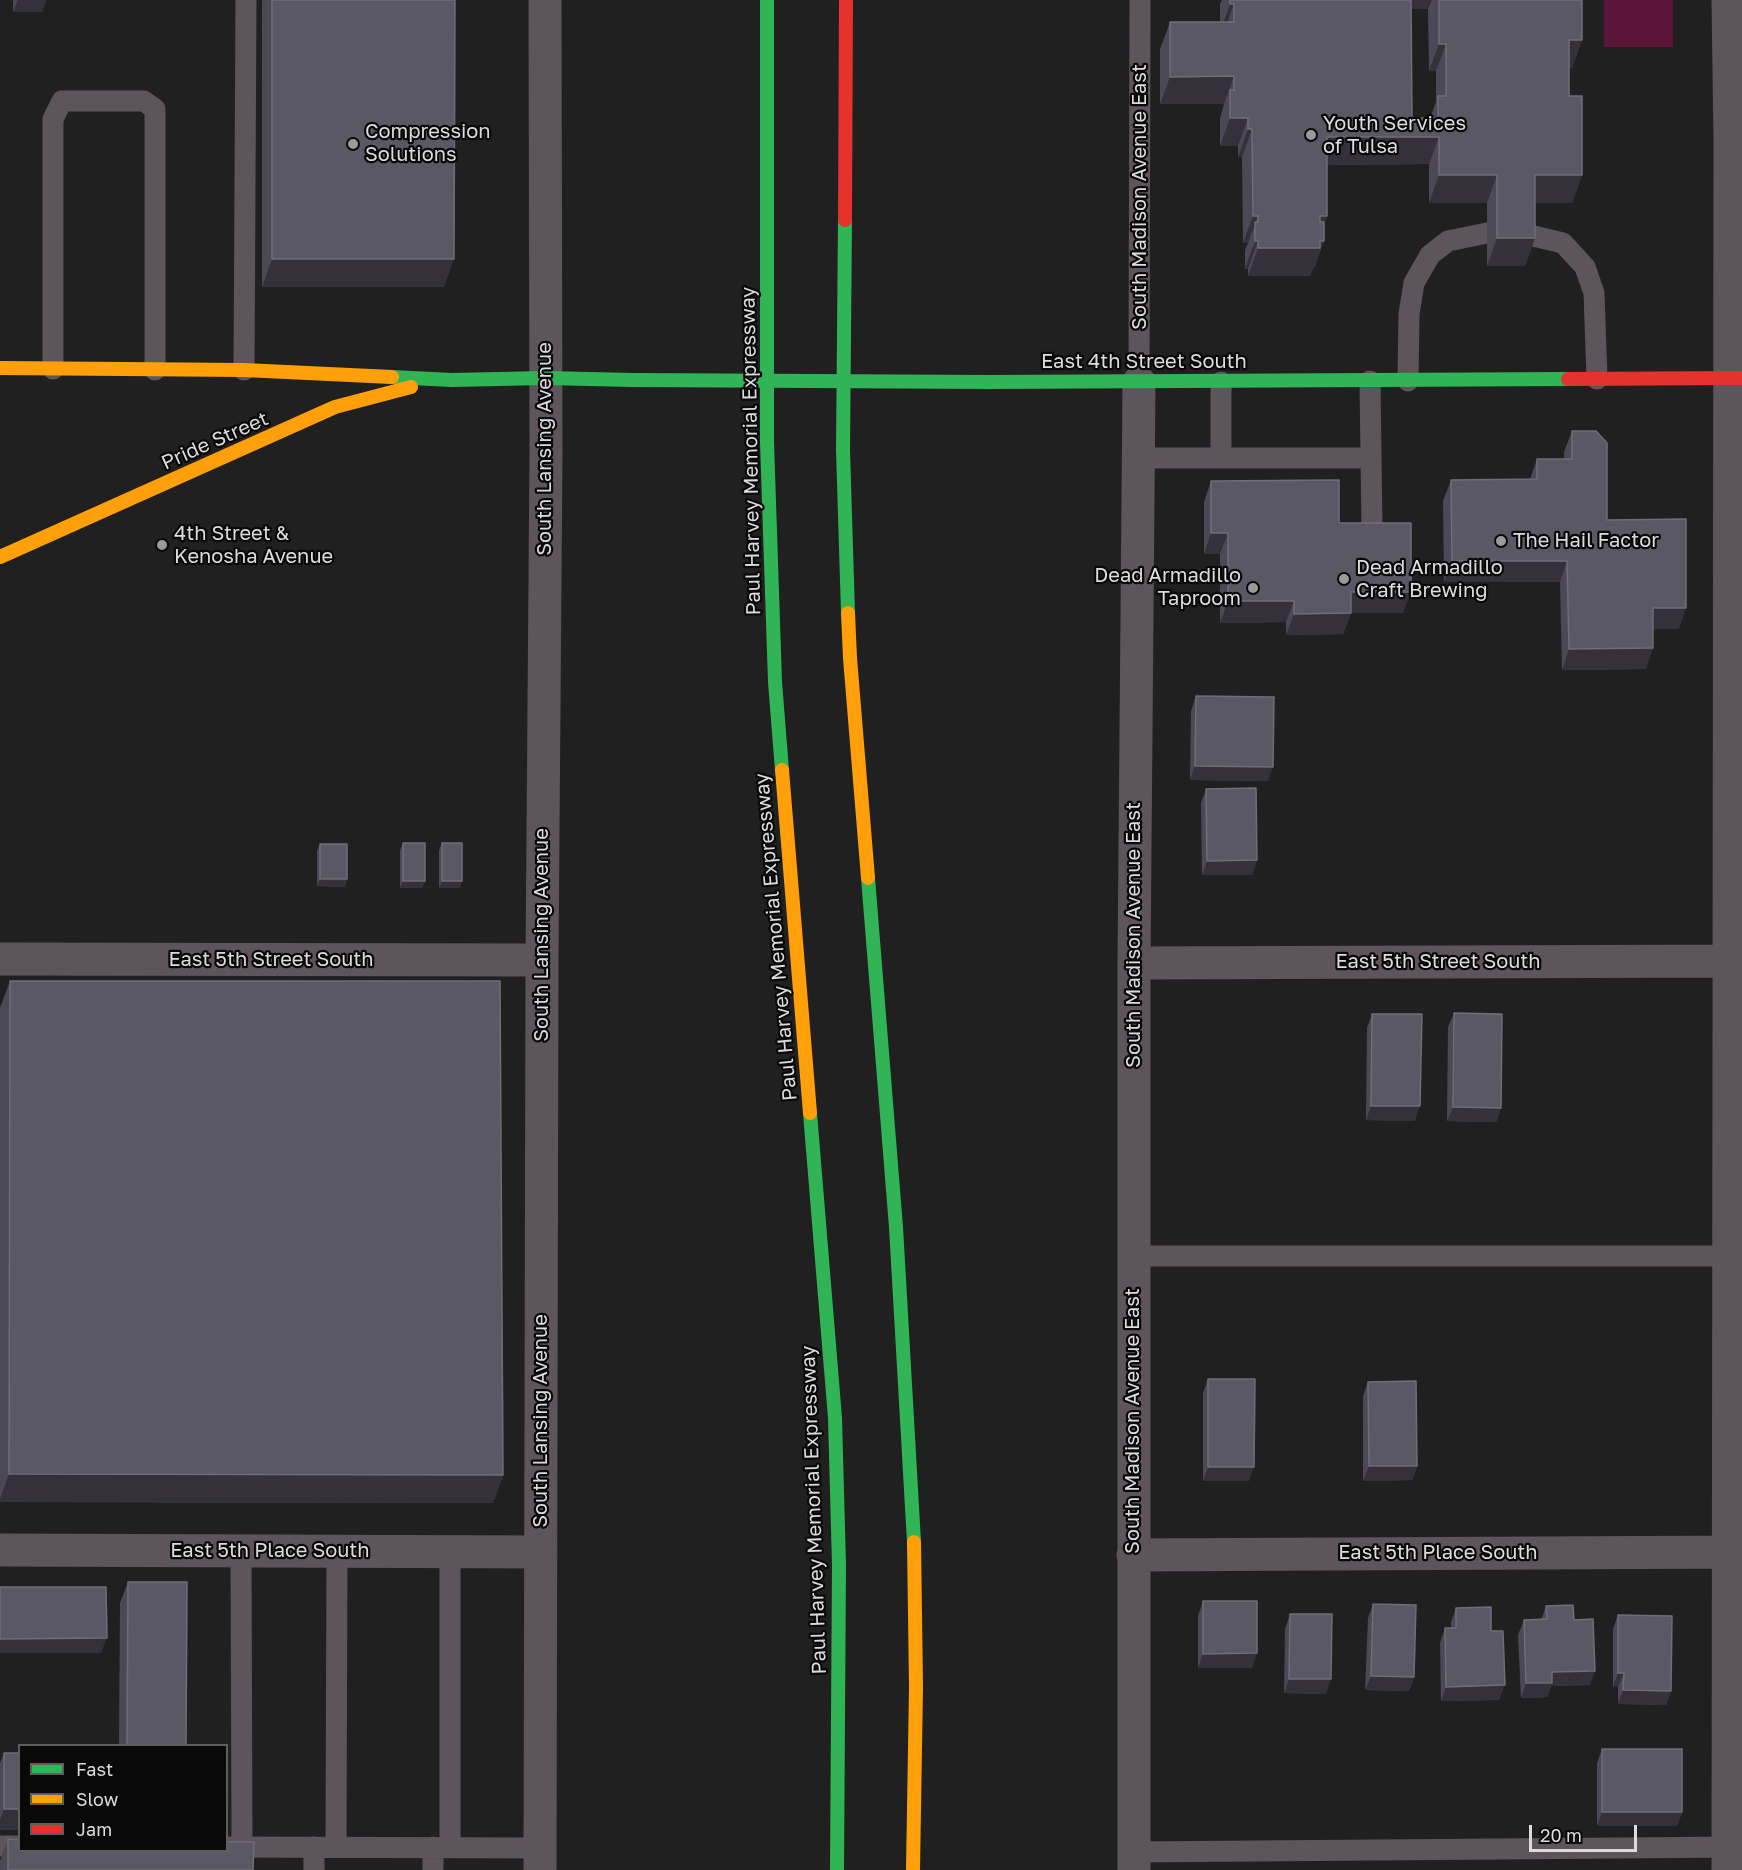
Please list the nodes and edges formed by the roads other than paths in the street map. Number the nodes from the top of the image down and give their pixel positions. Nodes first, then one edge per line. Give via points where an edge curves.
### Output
1 (246, 0) edge
2 (545, 0) edge
3 (767, 0) edge
4 (846, 0) edge
5 (1140, 0) edge
6 (1728, 0) edge
7 (1736, 141) edge
8 (1487, 233) dead end
9 (1525, 234) edge
10 (0, 368) edge
11 (53, 369) junction
12 (155, 370) junction
13 (244, 370) junction
14 (545, 378) junction
15 (1735, 378) edge
16 (1598, 379) junction
17 (452, 380) junction
18 (1370, 381) junction
19 (1408, 381) junction
20 (1139, 382) junction
21 (1221, 382) junction
22 (1139, 458) junction
23 (1221, 458) junction
24 (1370, 458) junction
25 (1372, 528) edge
26 (0, 557) edge
27 (0, 959) edge
28 (542, 960) junction
29 (1736, 961) edge
30 (1134, 963) junction
31 (1134, 1256) junction
32 (1736, 1256) edge
33 (0, 1550) edge
34 (241, 1551) junction
35 (337, 1551) junction
36 (450, 1552) junction
37 (541, 1552) junction
38 (1735, 1552) edge
39 (1133, 1555) junction
40 (0, 1846) edge
41 (18, 1846) edge
42 (234, 1847) edge
43 (314, 1847) junction
44 (336, 1847) junction
45 (442, 1847) junction
46 (1733, 1855) edge
47 (540, 1859) edge
48 (1134, 1861) edge
49 (314, 1870) edge
50 (433, 1870) edge
51 (837, 1870) edge
52 (913, 1870) edge

1 - 13 lane
2 - 14 street, South Lansing Avenue
3 - 51 main road, Paul Harvey Memorial Expressway via 767,442 775,682 835,1418 839,1565
4 - 52 main road via 843,450 849,646 896,1227 914,1528
5 - 20 lane, South Madison Avenue East
6 - 7 street
7 - 15 street
8 - 19 lane via 1448,241 1430,255 1414,283 1408,314
9 - 16 lane via 1563,243 1585,267 1594,293
10 - 11 main road, Pride Street
11 - 12 main road, Pride Street
11 - 12 lane via 53,119 62,101 144,101 155,109
12 - 13 main road, Pride Street
13 - 17 main road, Pride Street
14 - 17 main road, Pride Street
14 - 20 main road, East 4th Street South, bridge
14 - 28 street, South Lansing Avenue
15 - 16 main road, East 4th Street South
15 - 29 street
16 - 19 main road, East 4th Street South
17 - 26 main road, Pride Street via 335,407
18 - 19 main road, East 4th Street South
18 - 21 main road, East 4th Street South
18 - 24 lane
20 - 21 main road, East 4th Street South
20 - 22 street, South Madison Avenue East
21 - 23 lane
22 - 23 lane
22 - 30 street, South Madison Avenue East
23 - 24 lane
24 - 25 lane
27 - 28 street, East 5th Street South
28 - 37 street, South Lansing Avenue
29 - 30 street, East 5th Street South
29 - 32 street
30 - 31 street, South Madison Avenue East
31 - 32 lane
31 - 39 street, South Madison Avenue East
32 - 38 street
33 - 34 street, East 5th Place South
34 - 35 street, East 5th Place South
34 - 42 lane
35 - 36 street, East 5th Place South
35 - 44 lane
36 - 37 street, East 5th Place South
36 - 45 lane
37 - 47 street, South Lansing Avenue
38 - 39 street, East 5th Place South
38 - 46 street
39 - 48 street, South Madison Avenue East
40 - 41 lane
42 - 43 lane
43 - 44 lane
43 - 49 lane
44 - 45 lane
45 - 47 lane
45 - 50 lane
46 - 48 lane

